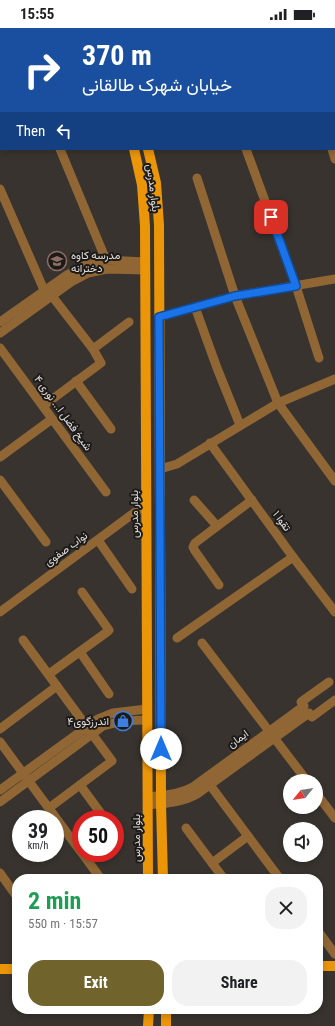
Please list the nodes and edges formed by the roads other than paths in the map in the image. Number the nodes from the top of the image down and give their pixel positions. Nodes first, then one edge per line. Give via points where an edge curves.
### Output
1 (60, 150) edge
2 (134, 150) edge
3 (148, 150) edge
4 (246, 150) edge
5 (197, 178) dead end
6 (0, 189) edge
7 (106, 260) junction
8 (145, 266) junction
9 (335, 279) edge
10 (296, 286) junction
11 (44, 290) junction
12 (52, 296) junction
13 (235, 296) junction
14 (195, 307) junction
15 (159, 317) junction
16 (0, 322) edge
17 (129, 322) dead end
18 (0, 333) edge
19 (0, 348) edge
20 (93, 349) junction
21 (319, 358) dead end
22 (335, 379) edge
23 (76, 382) junction
24 (278, 403) junction
25 (42, 406) junction
26 (52, 419) junction
27 (240, 425) junction
28 (111, 429) dead end
29 (210, 443) junction
30 (0, 457) edge
31 (160, 469) junction
32 (0, 480) edge
33 (335, 481) edge
34 (106, 492) dead end
35 (194, 500) dead end
36 (252, 500) junction
37 (146, 504) junction
38 (217, 526) junction
39 (98, 540) junction
40 (46, 542) dead end
41 (293, 557) junction
42 (219, 585) dead end
43 (132, 589) dead end
44 (82, 592) dead end
45 (0, 612) edge
46 (335, 612) edge
47 (177, 638) dead end
48 (23, 640) dead end
49 (202, 643) dead end
50 (80, 652) junction
51 (48, 674) junction
52 (329, 682) dead end
53 (57, 686) junction
54 (109, 694) dead end
55 (335, 700) edge
56 (147, 714) junction
57 (0, 728) edge
58 (89, 730) junction
59 (271, 735) junction
60 (0, 742) edge
61 (302, 774) edge
62 (26, 777) junction
63 (208, 781) junction
64 (80, 785) junction
65 (0, 790) edge
66 (161, 800) junction
67 (148, 801) junction
68 (0, 802) edge
69 (323, 802) edge
70 (49, 808) junction
71 (98, 810) edge
72 (335, 818) edge
73 (186, 828) dead end
74 (248, 836) junction
75 (72, 840) edge
76 (88, 862) edge
77 (212, 863) junction
78 (0, 873) edge
79 (97, 874) edge
80 (148, 874) edge
81 (163, 874) edge
82 (220, 874) edge
83 (276, 874) edge
84 (12, 890) edge
85 (323, 938) edge
86 (335, 954) edge
87 (323, 966) edge
88 (335, 966) edge
89 (0, 969) edge
90 (12, 969) edge
91 (148, 1014) edge
92 (166, 1014) edge
93 (148, 1026) edge
94 (166, 1026) edge

1 - 7 street
2 - 8 main road, بلوار مدرس via 142,185
3 - 15 main road, بلوار مدرس via 156,183 159,225
4 - 10 street
5 - 13 street
6 - 11 street
7 - 8 street
7 - 11 street via 86,265 67,274
8 - 12 street via 88,273
8 - 37 main road, بلوار مدرس
9 - 10 street
10 - 13 street
10 - 21 street
11 - 12 street
11 - 16 street
12 - 18 street
12 - 20 street
13 - 14 street
13 - 24 street
14 - 15 street
14 - 27 street
15 - 31 main road, بلوار مدرس
17 - 20 street
19 - 25 street, شیخ فضل ا... نوری ۴
20 - 23 street via 101,363
22 - 24 street
23 - 25 street
23 - 28 street
24 - 27 street
24 - 33 street
25 - 26 street, شیخ فضل ا... نوری ۴
26 - 30 street
26 - 34 street, شیخ فضل ا... نوری ۴
27 - 29 street
29 - 31 street via 177,464
29 - 36 street, تقوا ۱
31 - 66 main road, بلوار مدرس
32 - 40 street
35 - 38 street
36 - 38 street
36 - 41 street, تقوا ۱
37 - 39 street, نواب صفوی
37 - 56 main road, بلوار مدرس
38 - 42 street via 193,547
39 - 43 street
39 - 45 street, نواب صفوی
41 - 46 street, تقوا ۱
41 - 47 street
44 - 50 street via 109,630
48 - 51 street
49 - 59 street
50 - 51 street
50 - 54 street
51 - 53 street
52 - 59 street, ایمان via 301,702 304,706
53 - 57 street
53 - 58 street
55 - 59 street, ایمان via 312,717 309,713
56 - 58 street via 114,713 98,719
56 - 67 main road, بلوار مدرس
58 - 62 street
58 - 64 street via 112,761
59 - 61 street
59 - 63 street, ایمان
60 - 62 street
62 - 65 street
62 - 68 street
62 - 70 street
63 - 66 street, ایمان via 197,794 188,799 178,802
63 - 74 street
64 - 70 street
64 - 71 street
66 - 67 street, ایمان
66 - 81 main road, بلوار مدرس
67 - 80 main road, بلوار مدرس
69 - 72 street
70 - 75 street
73 - 77 street
74 - 77 street
74 - 83 street
76 - 79 street
77 - 82 street
78 - 84 street
85 - 86 street
87 - 88 main road
89 - 90 main road
91 - 93 main road
92 - 94 main road

